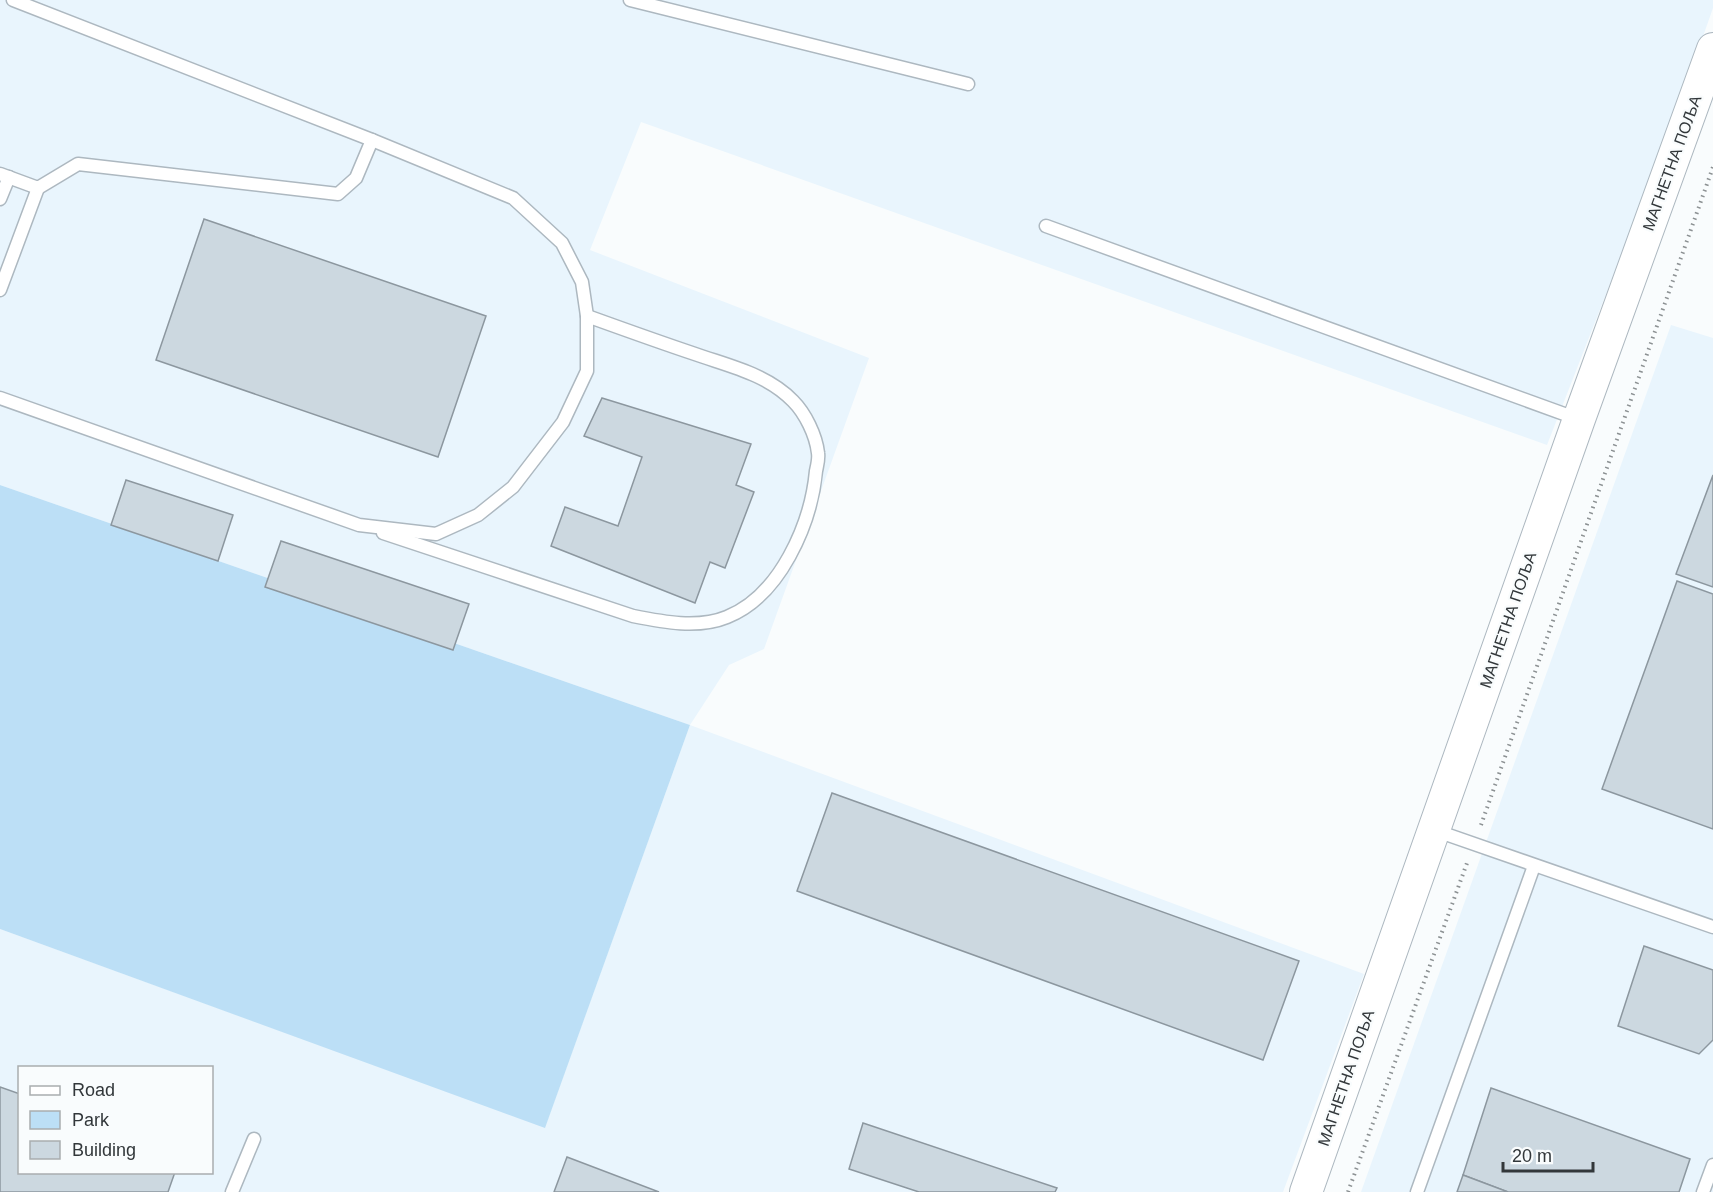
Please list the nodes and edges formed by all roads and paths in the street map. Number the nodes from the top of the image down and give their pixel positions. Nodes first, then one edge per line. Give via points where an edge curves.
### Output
1 (14, 0) edge
2 (630, 0) edge
3 (1713, 49) edge
4 (968, 84) dead end
5 (372, 140) junction
6 (1713, 167) edge
7 (4, 175) edge
8 (38, 188) junction
9 (0, 199) edge
10 (1046, 226) dead end
11 (0, 290) edge
12 (587, 316) junction
13 (0, 398) edge
14 (1579, 419) junction
15 (359, 525) junction
16 (1434, 830) junction
17 (1474, 845) junction
18 (1534, 866) junction
19 (1713, 927) edge
20 (254, 1139) dead end
21 (1713, 1165) edge
22 (232, 1192) edge
23 (1306, 1192) edge
24 (1348, 1192) edge
25 (1417, 1192) edge
26 (1703, 1192) edge

1 - 5 lane
2 - 4 lane
3 - 14 street, МАГНЕТНА ПОЉА
5 - 8 lane via 356,178 338,194 78,164
5 - 12 lane via 513,198 562,243 582,282
6 - 17 path
7 - 8 lane
7 - 9 lane
8 - 11 lane
10 - 14 lane
12 - 15 lane via 587,371 563,422 513,487 478,515 436,534
12 - 15 lane via 765,379 793,401 809,424 818,454 807,520 788,560 752,601 728,617 699,623 633,616
13 - 15 lane
14 - 16 street, МАГНЕТНА ПОЉА
16 - 17 lane
16 - 23 street, МАГНЕТНА ПОЉА
17 - 18 lane
17 - 24 path
18 - 19 lane
18 - 25 lane
20 - 22 lane
21 - 26 lane

